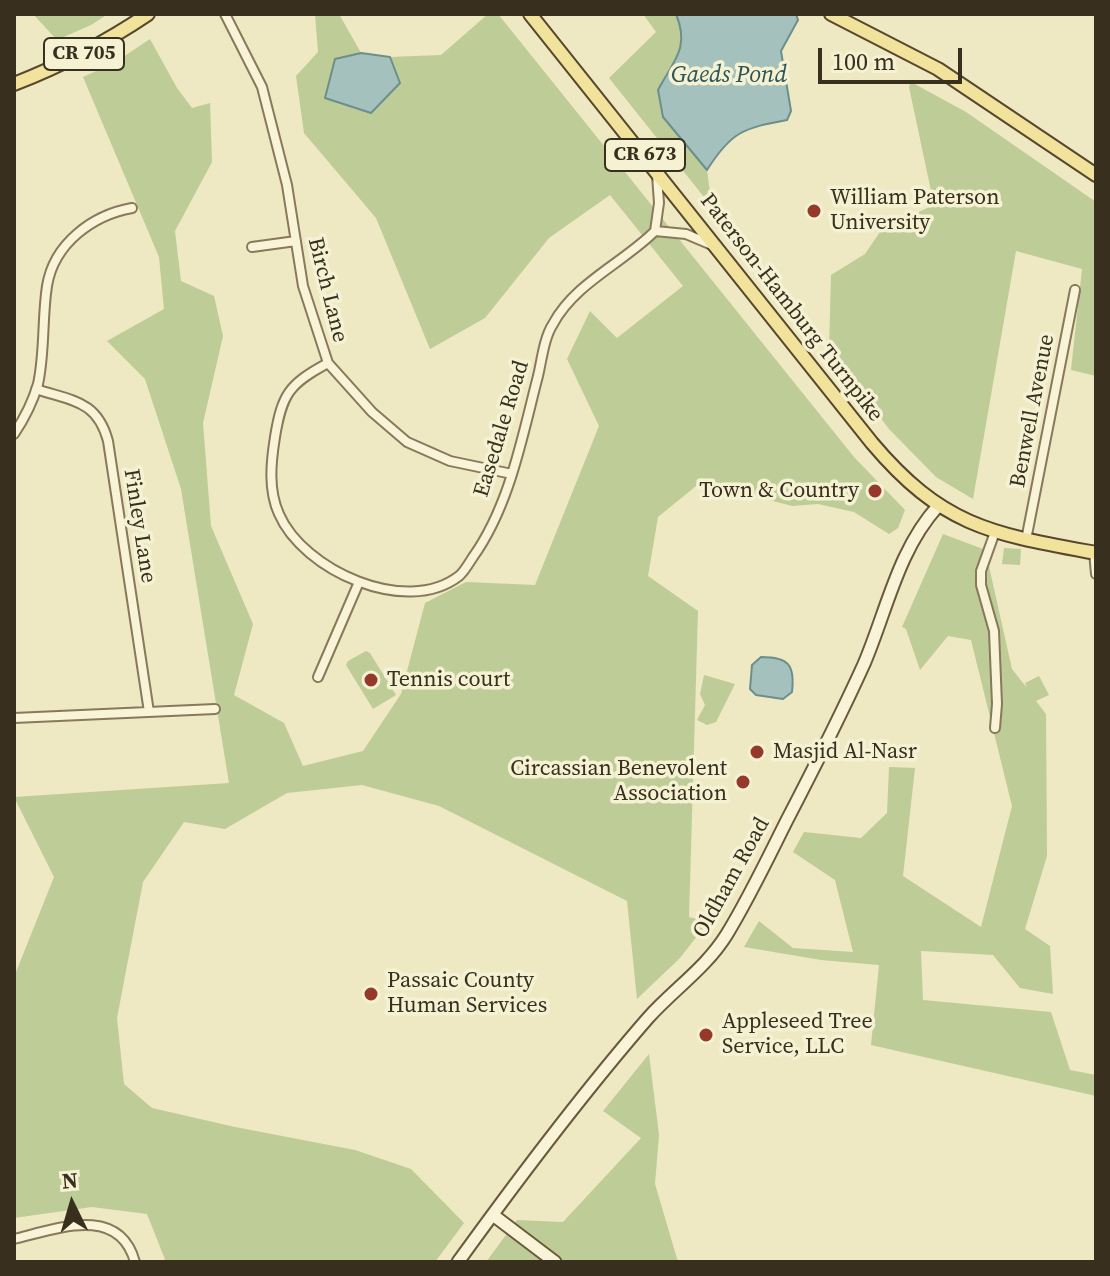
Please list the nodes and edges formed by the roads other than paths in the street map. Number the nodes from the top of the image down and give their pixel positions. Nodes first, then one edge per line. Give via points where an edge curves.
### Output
1 (148, 14) edge
2 (225, 14) edge
3 (530, 14) edge
4 (831, 14) edge
5 (14, 84) edge
6 (656, 170) junction
7 (1096, 175) edge
8 (132, 208) dead end
9 (655, 231) junction
10 (296, 241) junction
11 (252, 247) dead end
12 (719, 248) junction
13 (1075, 290) dead end
14 (328, 363) junction
15 (36, 389) junction
16 (14, 434) edge
17 (512, 474) junction
18 (938, 506) junction
19 (995, 532) junction
20 (1026, 540) junction
21 (1095, 552) edge
22 (1096, 574) edge
23 (359, 582) junction
24 (318, 677) dead end
25 (215, 709) dead end
26 (149, 712) junction
27 (14, 718) edge
28 (995, 728) dead end
29 (493, 1215) junction
30 (14, 1239) edge
31 (135, 1262) edge
32 (458, 1262) edge
33 (555, 1262) edge

1 - 5 main road, CR 705 via 63,65
2 - 10 street, Birch Lane via 262,87
3 - 6 main road, Paterson-Hamburg Turnpike / CR 673
4 - 7 main road via 938,69
6 - 9 street
6 - 12 main road, Paterson-Hamburg Turnpike / CR 673
8 - 15 street via 89,224 56,261 47,284
9 - 12 street via 686,234
9 - 17 street, Easedale Road via 567,302 551,326
10 - 11 street
10 - 14 street, Birch Lane via 303,286
12 - 18 main road, Paterson-Hamburg Turnpike / CR 673 via 881,454
13 - 20 street, Benwell Avenue
14 - 17 street, Birch Lane via 407,442 450,461
14 - 23 street, Easedale Road via 290,390 280,406 272,487 279,515 300,546 320,563
15 - 16 street
15 - 26 street, Finley Lane via 84,404 103,423
17 - 23 street, Easedale Road via 485,539 460,576 432,589 402,592
18 - 19 main road, CR 673
18 - 29 street, Oldham Road via 910,545 846,702 727,933 707,962 648,1019
19 - 20 main road, CR 673
19 - 28 street via 981,585 994,631
20 - 21 main road, CR 673
21 - 22 street
23 - 24 street
25 - 26 street
26 - 27 street
29 - 32 street, Oldham Road
29 - 33 street
30 - 31 street via 63,1227 102,1226 125,1239

